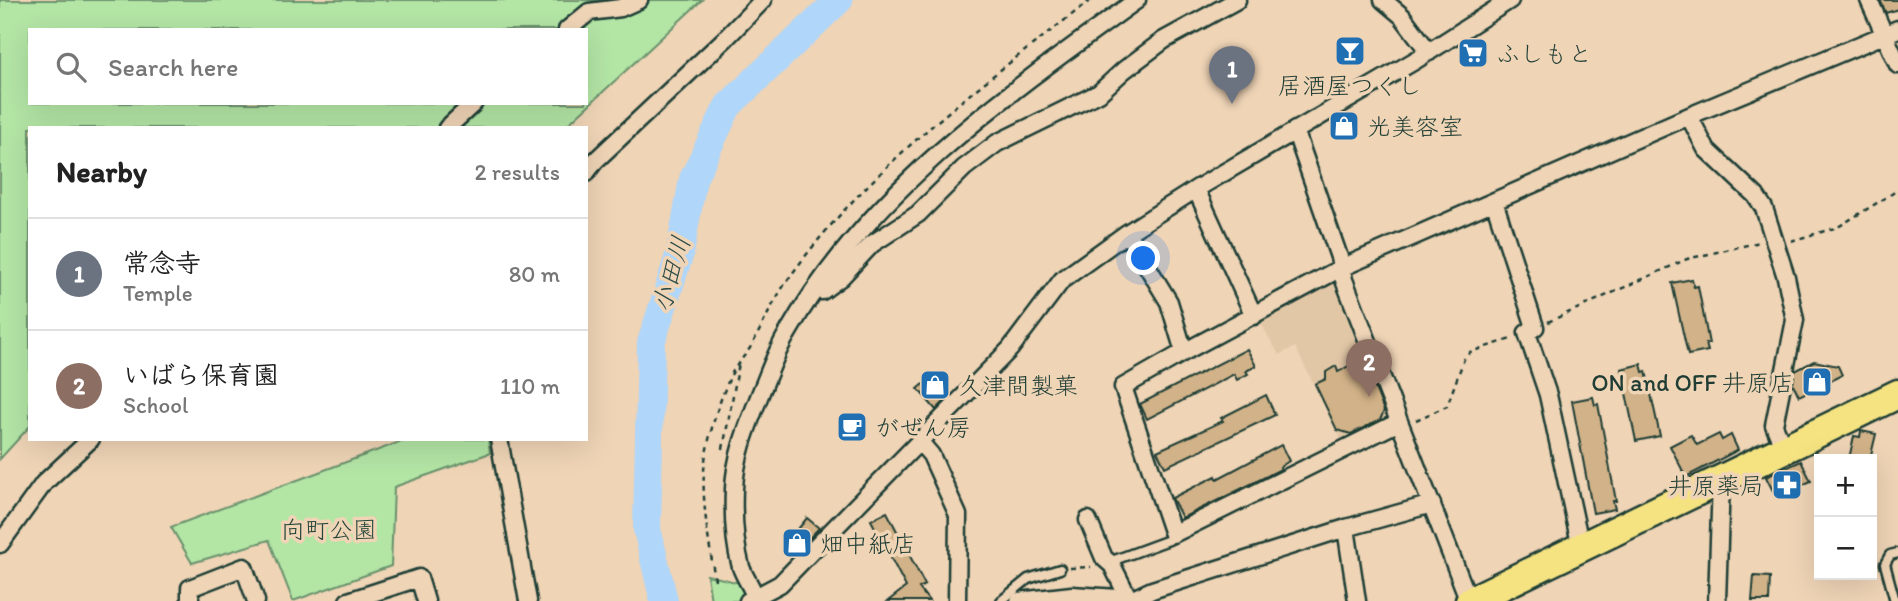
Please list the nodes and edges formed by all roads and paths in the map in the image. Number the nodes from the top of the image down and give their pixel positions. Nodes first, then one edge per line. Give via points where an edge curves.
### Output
1 (639, 0) edge
2 (763, 0) edge
3 (1137, 0) edge
4 (1237, 0) edge
5 (1383, 0) edge
6 (1510, 0) edge
7 (1869, 0) edge
8 (569, 28) edge
9 (1891, 32) edge
10 (1429, 52) junction
11 (1898, 65) edge
12 (472, 105) edge
13 (1689, 116) junction
14 (934, 124) dead end
15 (449, 126) edge
16 (938, 128) dead end
17 (1295, 130) junction
18 (589, 166) edge
19 (1196, 189) junction
20 (1898, 190) edge
21 (1494, 201) junction
22 (1127, 233) junction
23 (1775, 242) junction
24 (1341, 268) junction
25 (806, 303) junction
26 (1254, 316) junction
27 (1531, 330) junction
28 (1184, 352) junction
29 (1898, 394) edge
30 (1403, 423) junction
31 (89, 441) edge
32 (499, 441) edge
33 (919, 441) junction
34 (1784, 450) junction
35 (1721, 481) junction
36 (1432, 504) junction
37 (1088, 520) dead end
38 (1346, 528) junction
39 (1172, 534) junction
40 (0, 544) edge
41 (1581, 548) junction
42 (1898, 553) edge
43 (1104, 565) junction
44 (1060, 569) joint
45 (753, 599) edge
46 (1129, 599) junction
47 (190, 601) edge
48 (256, 601) edge
49 (348, 601) edge
50 (426, 601) edge
51 (528, 601) edge
52 (946, 601) edge
53 (958, 601) edge
54 (1001, 601) edge
55 (1019, 601) edge
56 (1357, 601) edge
57 (1470, 601) edge
58 (1717, 601) edge
59 (1895, 601) edge

1 - 8 street via 621,8 589,12
2 - 18 street
3 - 25 street via 1001,102 911,178 856,237
4 - 25 street via 1164,40 1099,93 997,143 964,167 918,214 872,244 841,277
5 - 10 street via 1402,16
6 - 10 street
7 - 9 street
9 - 11 street
9 - 13 street
10 - 17 street
12 - 15 street
13 - 21 street
13 - 23 street via 1710,154 1756,196
14 - 16 path
17 - 19 street
17 - 24 street
19 - 22 street
19 - 26 street
20 - 23 path via 1838,227
21 - 24 street
21 - 27 street
22 - 28 street via 1169,302
22 - 33 street via 1062,280 1010,349
23 - 27 path via 1766,240 1687,260
23 - 34 street via 1795,320 1774,425
24 - 26 street
24 - 30 street
25 - 45 street via 785,336 742,438 734,486 735,544
26 - 28 street
27 - 30 path via 1470,352 1447,406
27 - 41 street
28 - 39 street via 1123,387
29 - 34 highway
30 - 36 street
30 - 39 street
31 - 40 street via 44,483
32 - 51 street
33 - 45 street via 780,584
33 - 53 street via 931,455 958,515
34 - 35 highway
35 - 41 highway
35 - 58 street
36 - 38 street
36 - 57 street
37 - 43 street
38 - 46 street
38 - 56 street
39 - 43 lane via 1169,540
41 - 57 highway
42 - 59 lane via 1885,564
43 - 44 path
43 - 46 street
44 - 54 lane via 1028,579
46 - 55 street via 1073,595
47 - 48 street via 190,588 244,567
49 - 50 street via 419,578
52 - 53 street

